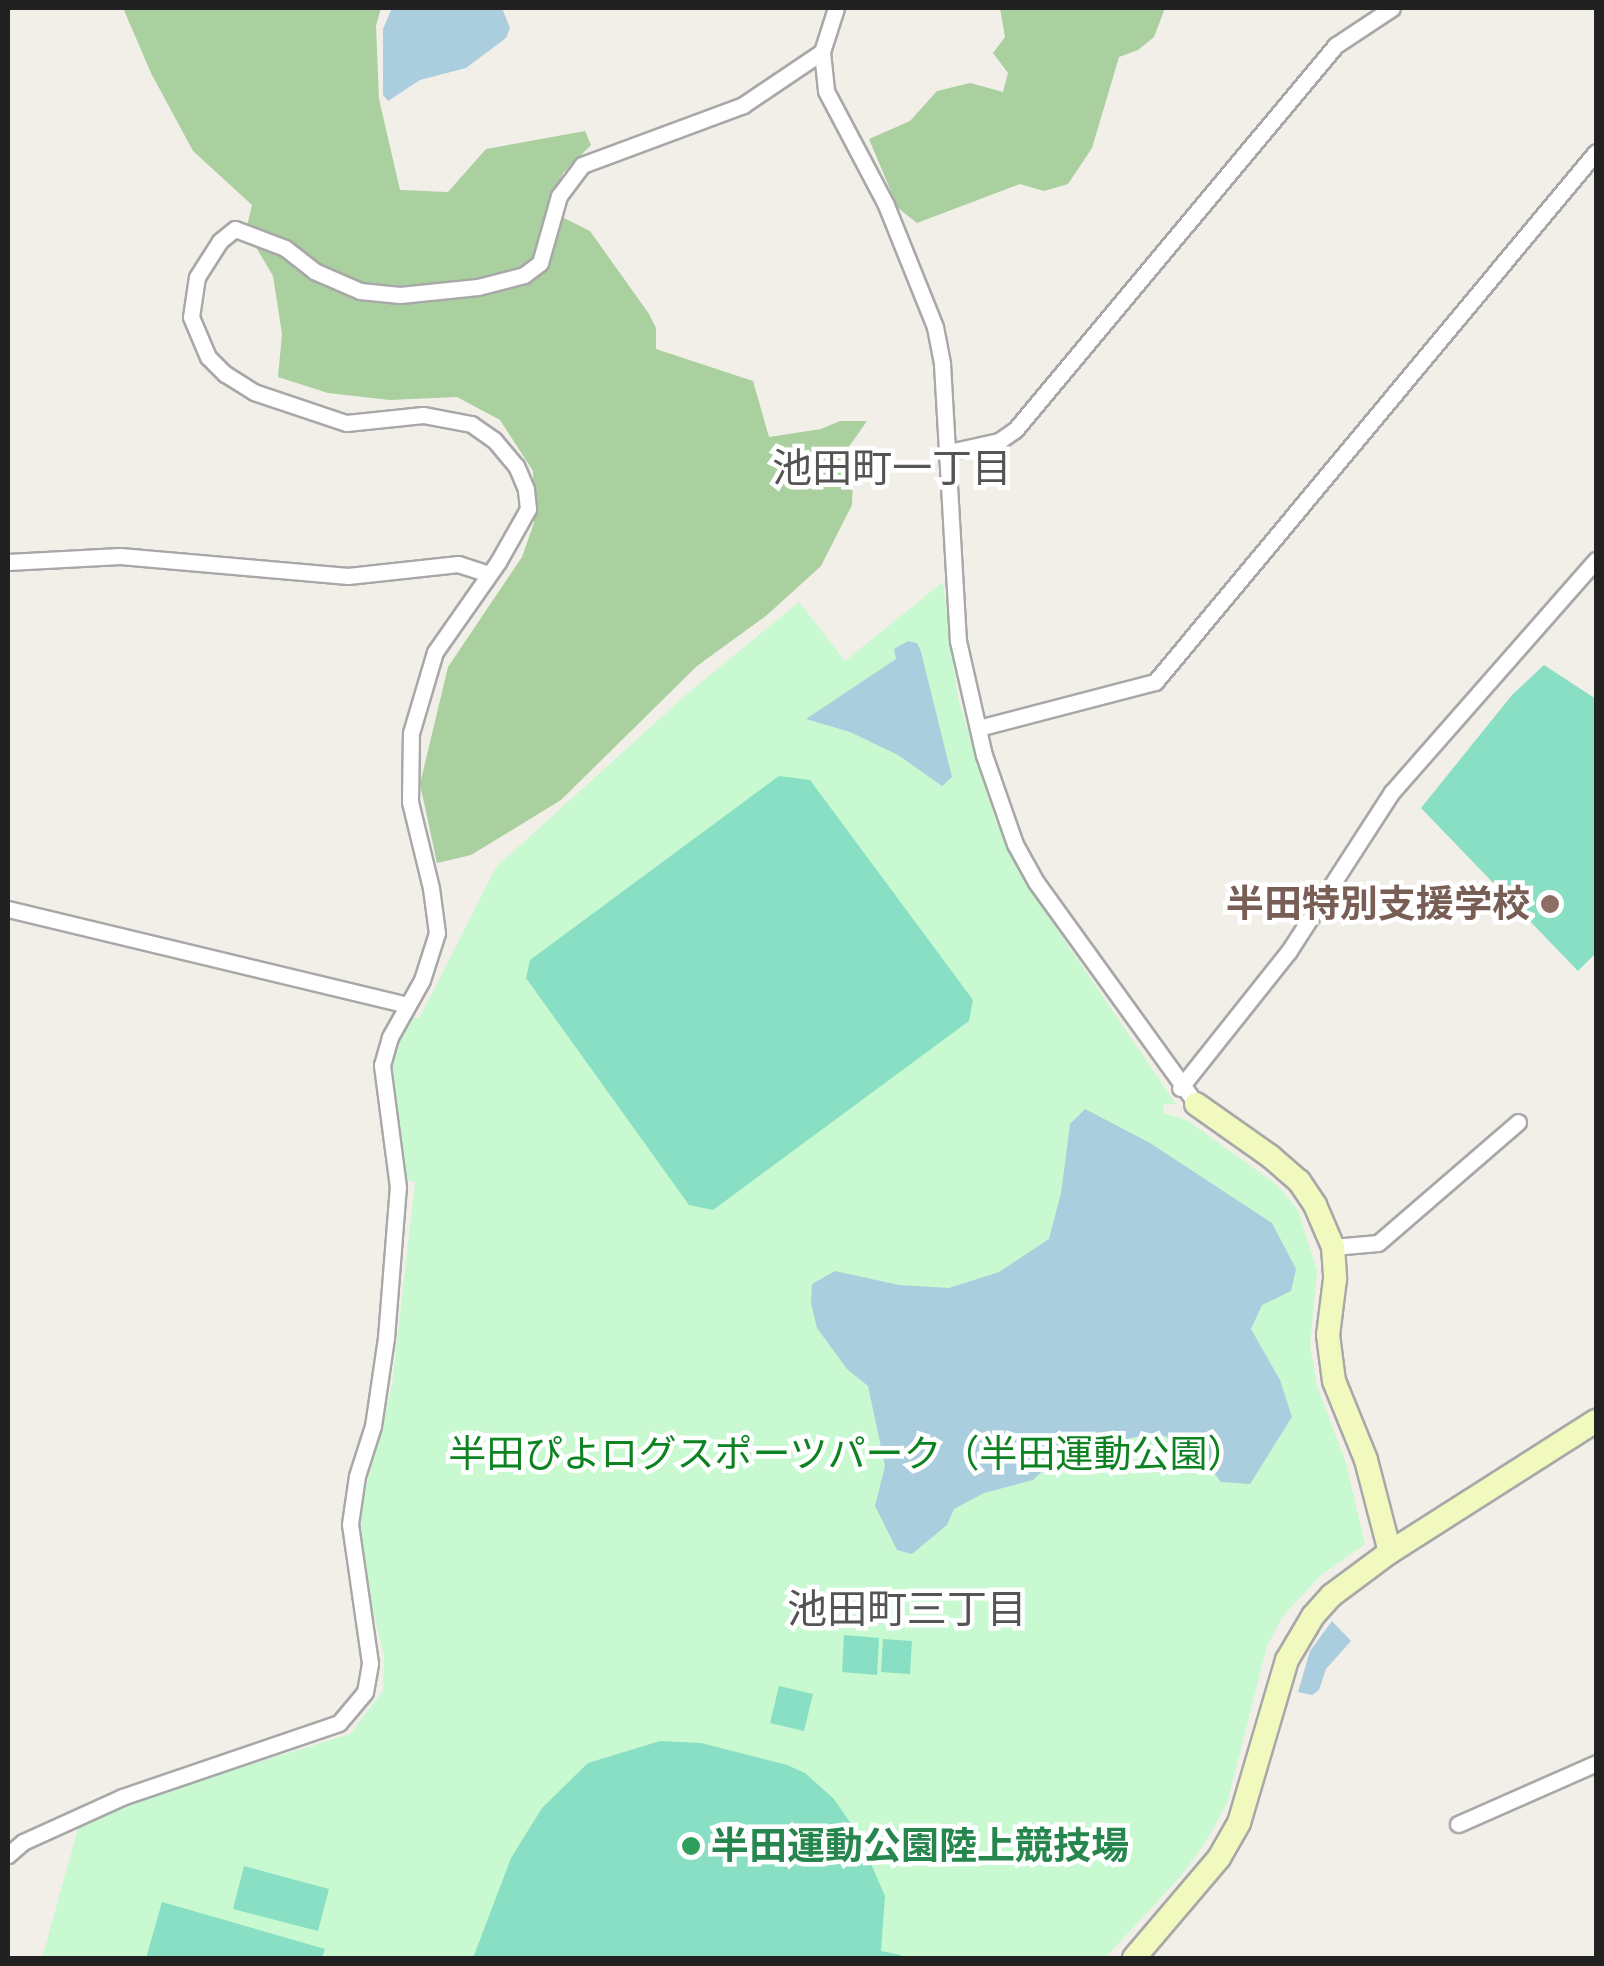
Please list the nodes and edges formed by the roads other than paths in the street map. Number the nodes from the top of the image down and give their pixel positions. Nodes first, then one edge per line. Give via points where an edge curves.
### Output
1 (836, 8) edge
2 (1392, 8) edge
3 (822, 52) junction
4 (1596, 152) edge
5 (948, 452) junction
6 (1596, 560) edge
7 (8, 562) edge
8 (488, 574) junction
9 (978, 728) junction
10 (8, 909) edge
11 (407, 1005) junction
12 (1188, 1096) junction
13 (1518, 1122) dead end
14 (1333, 1248) junction
15 (1596, 1421) edge
16 (1390, 1552) junction
17 (1596, 1764) edge
18 (1458, 1824) dead end
19 (8, 1854) edge
20 (1134, 1958) edge

1 - 3 street
2 - 5 street via 1336,45 1015,430 999,441
3 - 5 street via 826,91 886,206 935,327
3 - 8 street via 732,110 582,165 559,196 540,263 524,275 478,287 380,294 340,286 246,230 235,229 214,251 197,278 190,318 208,357 225,374 254,392 346,423 423,415 458,420 507,452 526,488 528,509
4 - 9 street via 1155,682
5 - 9 street via 958,641
6 - 12 street via 1392,792
7 - 8 street via 120,556 348,576 458,564
8 - 11 street via 435,652 414,715 410,802 438,921 422,980
9 - 12 street via 1006,820 1036,882
10 - 11 street
11 - 19 street via 382,1064 398,1187 373,1426 350,1510 370,1663 366,1692 348,1717 330,1727 122,1797
12 - 14 street via 1298,1182
13 - 14 street via 1378,1243
14 - 16 street via 1329,1358
15 - 16 street
16 - 20 street via 1313,1616 1287,1660 1239,1823 1219,1858
17 - 18 street

